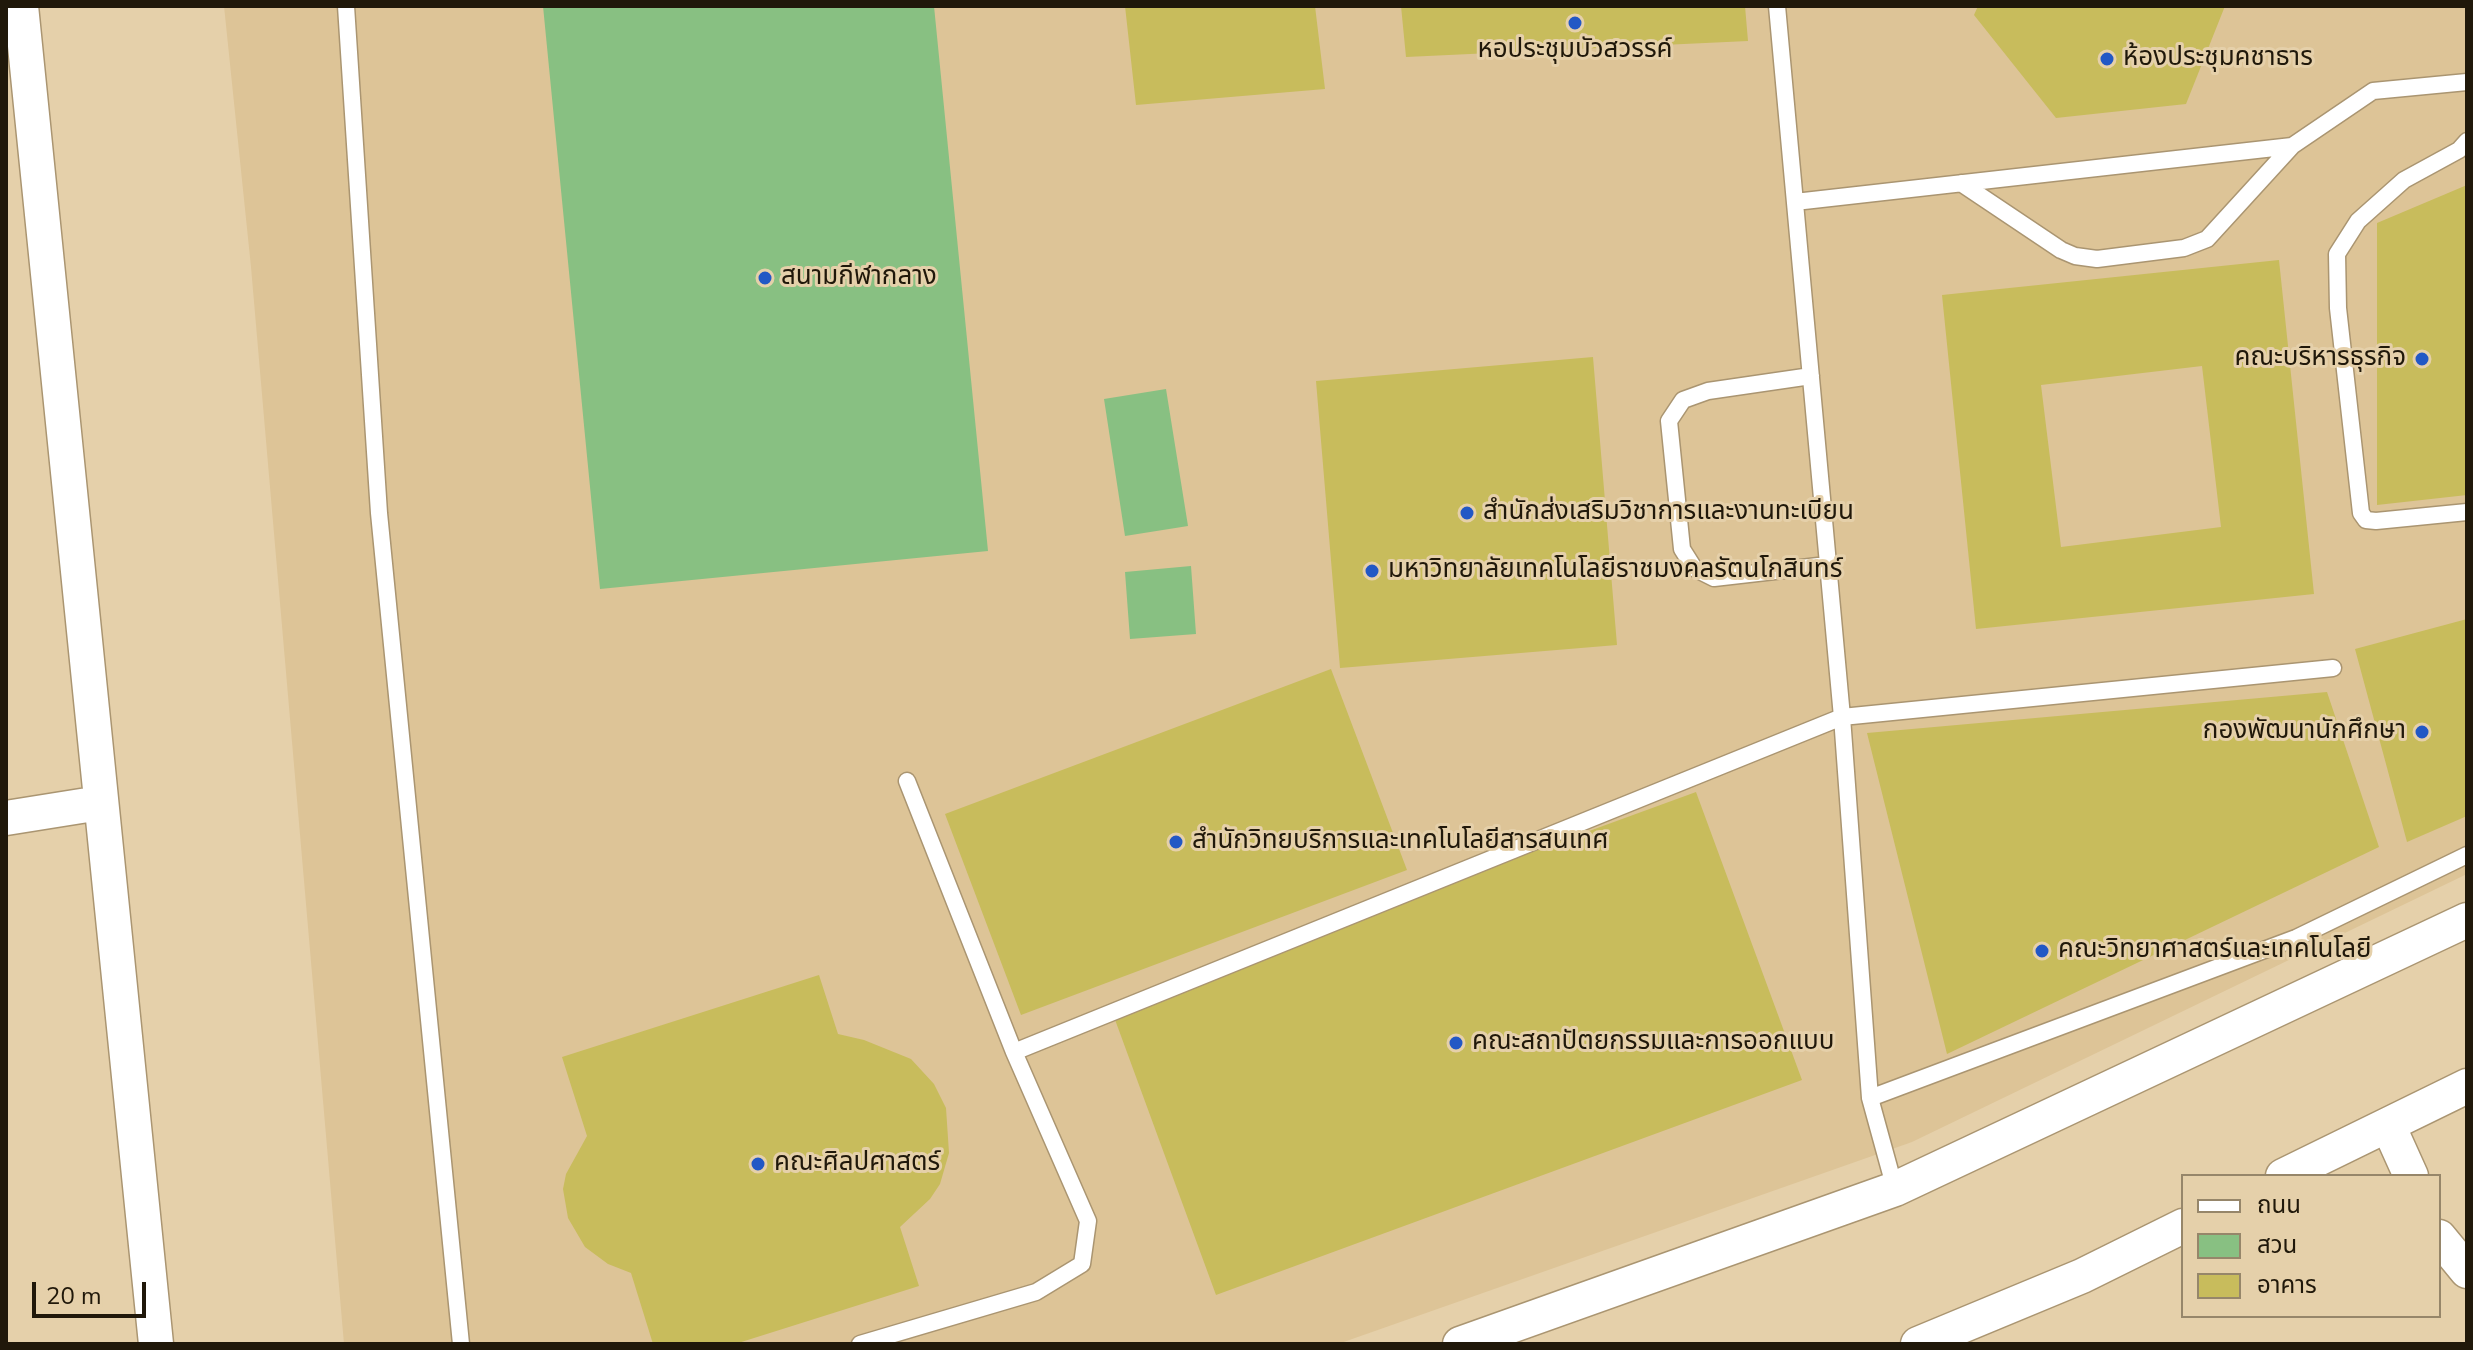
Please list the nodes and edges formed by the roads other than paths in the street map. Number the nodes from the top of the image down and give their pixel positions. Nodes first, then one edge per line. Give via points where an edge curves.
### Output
1 (21, 6) edge
2 (346, 6) edge
3 (1777, 6) edge
4 (2467, 82) edge
5 (2467, 141) edge
6 (2292, 146) junction
7 (1961, 183) junction
8 (1795, 202) junction
9 (1811, 376) junction
10 (2467, 512) edge
11 (1827, 565) junction
12 (2333, 668) dead end
13 (1842, 717) junction
14 (907, 781) dead end
15 (100, 803) junction
16 (6, 818) edge
17 (2467, 855) edge
18 (2467, 920) edge
19 (1014, 1052) junction
20 (2467, 1086) edge
21 (1870, 1098) junction
22 (2388, 1125) junction
23 (2287, 1174) edge
24 (2410, 1174) edge
25 (1895, 1189) junction
26 (2181, 1227) edge
27 (2441, 1239) edge
28 (2467, 1271) edge
29 (156, 1344) edge
30 (461, 1344) edge
31 (860, 1344) edge
32 (1460, 1344) edge
33 (1918, 1344) edge

1 - 15 street
2 - 30 lane via 379,513
3 - 8 lane
4 - 6 lane via 2373,91
5 - 10 lane via 2404,180 2358,221 2337,254 2361,513 2376,521
6 - 7 lane
6 - 7 lane via 2207,239 2184,248 2097,259 2061,250
7 - 8 lane
8 - 9 lane
9 - 11 lane
9 - 11 lane via 1708,391 1683,400 1669,421 1682,549 1694,568 1714,578
11 - 13 lane
12 - 13 lane
13 - 19 lane
13 - 21 lane
14 - 19 lane
15 - 16 street
15 - 29 street
17 - 21 lane via 2296,938
18 - 25 street
19 - 31 lane via 1088,1221 1082,1264 1036,1292
20 - 22 street
21 - 25 lane
22 - 23 street
22 - 24 street
25 - 32 street
26 - 33 street via 2082,1276
27 - 28 street

